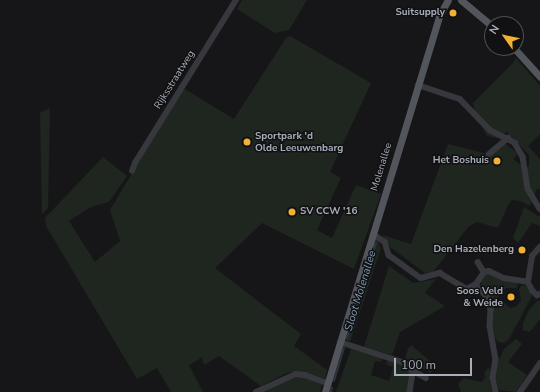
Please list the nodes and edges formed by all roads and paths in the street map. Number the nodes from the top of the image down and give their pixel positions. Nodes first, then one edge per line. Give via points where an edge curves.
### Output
1 (236, 0) edge
2 (448, 0) edge
3 (461, 0) edge
4 (484, 19) edge
5 (521, 56) edge
6 (540, 77) edge
7 (418, 85) junction
8 (508, 138) junction
9 (489, 154) dead end
10 (132, 171) dead end
11 (540, 209) edge
12 (373, 234) junction
13 (540, 247) edge
14 (478, 262) dead end
15 (529, 268) junction
16 (484, 272) junction
17 (515, 279) junction
18 (528, 282) junction
19 (476, 284) junction
20 (540, 294) edge
21 (340, 342) junction
22 (540, 363) edge
23 (412, 370) junction
24 (426, 378) dead end
25 (327, 383) junction
26 (256, 392) edge
27 (324, 392) edge
28 (410, 392) edge
29 (496, 392) edge
30 (520, 392) edge

1 - 10 street, Rijksstraatweg via 134,163
2 - 7 main road, Molenallee via 439,16
3 - 4 main road
5 - 6 main road
7 - 8 street via 460,99 486,127
7 - 12 main road, Molenallee
8 - 9 street
8 - 11 street via 522,153 528,187
12 - 19 street via 385,242 389,255 419,277 440,273 467,289
12 - 21 main road, Molenallee
13 - 15 street via 530,254
14 - 16 street
15 - 17 street via 523,276
15 - 18 street
16 - 17 street via 489,271 504,278
16 - 19 street
17 - 18 street
18 - 20 street via 533,291
19 - 29 street via 487,297 491,308 490,326 496,359 493,378
21 - 23 street via 406,362
21 - 25 main road, Molenallee
22 - 30 street
23 - 24 street
23 - 28 street
25 - 26 street via 296,374
25 - 27 main road, Molenallee

